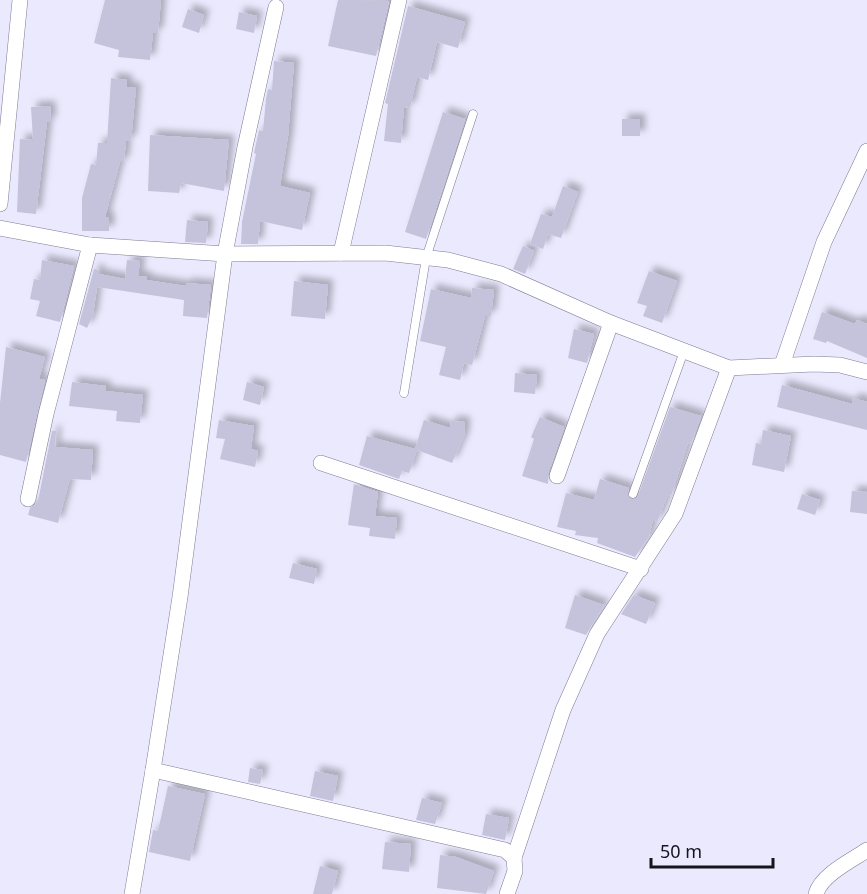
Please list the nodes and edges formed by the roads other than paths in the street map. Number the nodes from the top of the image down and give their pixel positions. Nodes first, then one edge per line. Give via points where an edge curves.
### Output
1 (20, 0) edge
2 (399, 0) edge
3 (276, 7) dead end
4 (473, 114) dead end
5 (867, 151) edge
6 (0, 204) edge
7 (0, 228) edge
8 (90, 245) junction
9 (341, 253) junction
10 (225, 254) junction
11 (426, 258) junction
12 (610, 323) junction
13 (684, 351) junction
14 (782, 365) junction
15 (729, 368) junction
16 (867, 372) edge
17 (404, 393) dead end
18 (321, 463) dead end
19 (556, 476) dead end
20 (633, 494) dead end
21 (28, 499) dead end
22 (641, 569) junction
23 (153, 770) junction
24 (867, 850) edge
25 (514, 858) junction
26 (132, 894) edge
27 (507, 894) edge
28 (816, 894) edge

1 - 6 street
2 - 9 street
3 - 10 street
4 - 11 lane
5 - 14 street via 824,242
7 - 8 street
8 - 10 street
8 - 21 street
9 - 10 street
9 - 11 street
10 - 23 street
11 - 12 street via 501,274
11 - 17 lane
12 - 13 street
12 - 19 street
13 - 15 street
13 - 20 lane
14 - 15 street
14 - 16 street via 840,365
15 - 22 street via 675,514
18 - 22 street
22 - 25 street via 597,634 562,710
23 - 25 street via 505,850
23 - 26 street
24 - 28 street via 833,873
25 - 27 street

